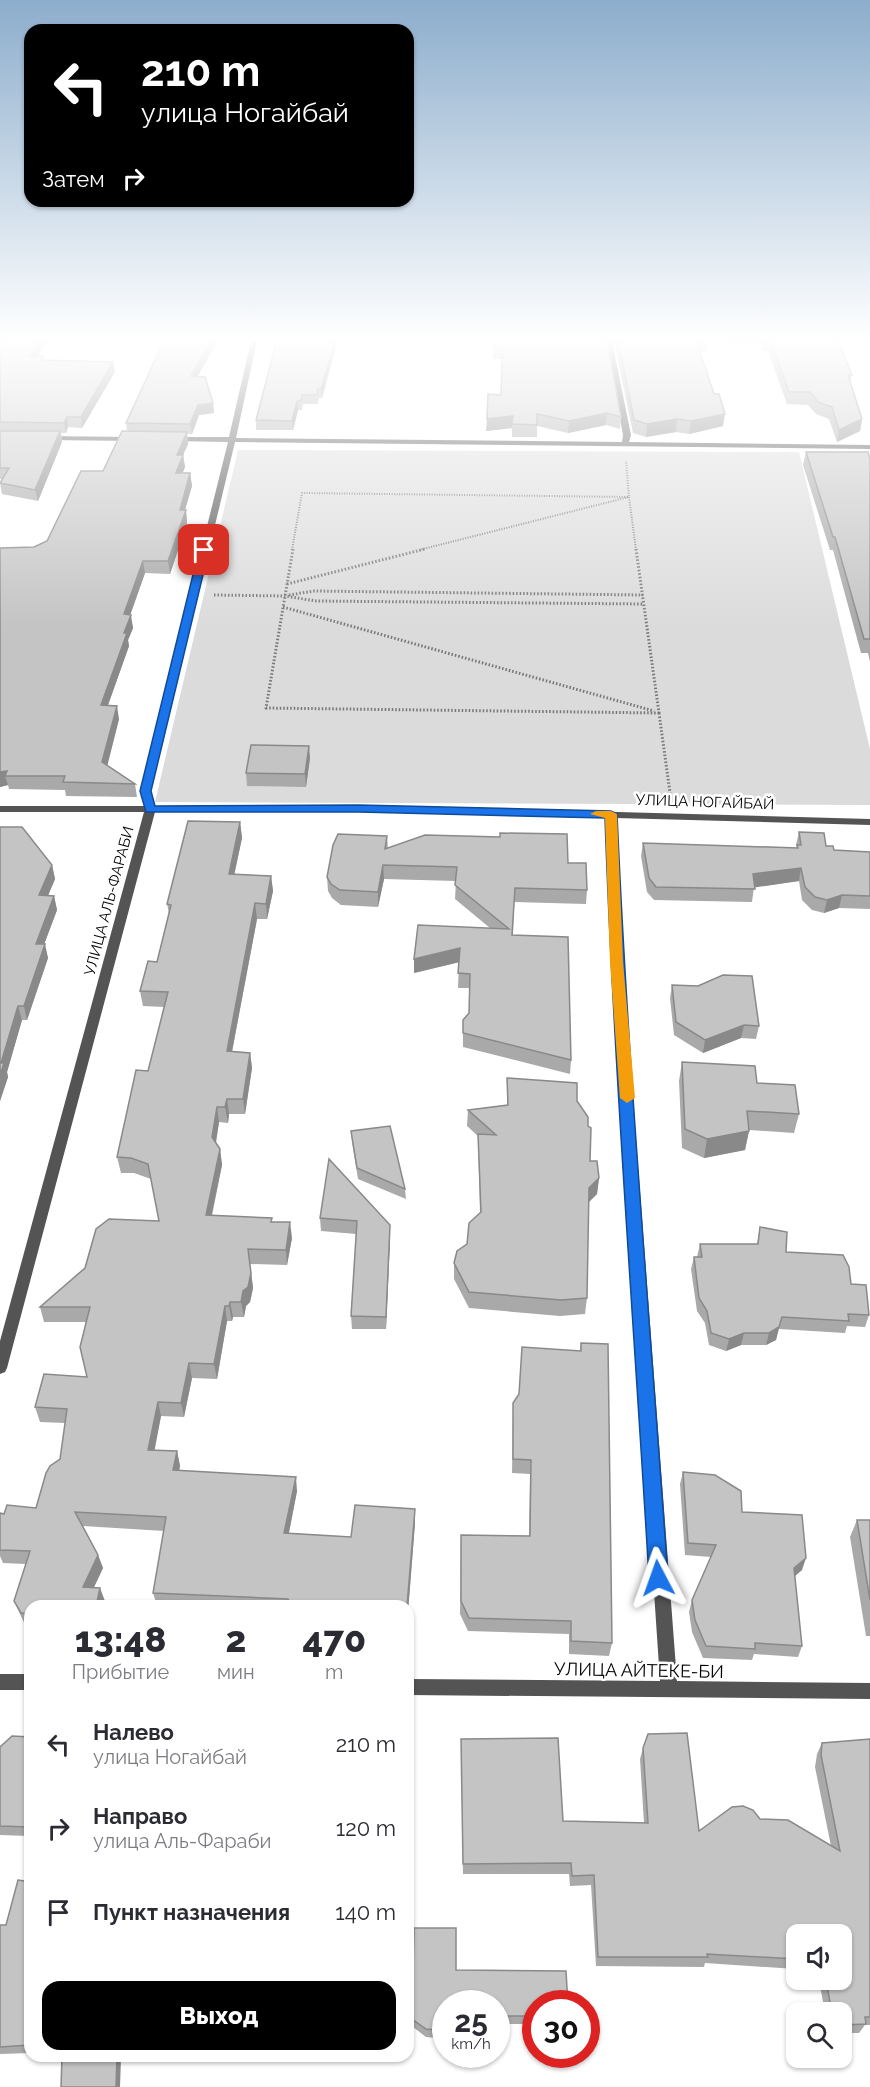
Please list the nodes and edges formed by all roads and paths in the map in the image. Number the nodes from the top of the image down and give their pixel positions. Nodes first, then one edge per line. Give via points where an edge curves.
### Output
1 (233, 433) edge
2 (627, 433) edge
3 (35, 438) edge
4 (139, 439) edge
5 (163, 439) edge
6 (232, 440) junction
7 (625, 444) junction
8 (870, 447) edge
9 (629, 497) junction
10 (287, 584) junction
11 (399, 592) junction
12 (417, 592) junction
13 (510, 593) junction
14 (526, 593) junction
15 (192, 595) junction
16 (643, 595) junction
17 (285, 596) junction
18 (398, 602) junction
19 (418, 602) junction
20 (510, 603) junction
21 (527, 603) junction
22 (645, 604) junction
23 (283, 607) junction
24 (660, 713) junction
25 (0, 808) edge
26 (150, 810) junction
27 (611, 814) junction
28 (673, 816) junction
29 (870, 822) edge
30 (0, 1368) edge
31 (0, 1682) edge
32 (24, 1682) edge
33 (414, 1687) edge
34 (669, 1690) junction
35 (870, 1691) edge

1 - 6 street, УЛИЦА АЛЬ-ФАРАБИ
2 - 7 street
3 - 4 street
5 - 6 street
6 - 7 street
6 - 15 street, УЛИЦА АЛЬ-ФАРАБИ
7 - 8 street
7 - 9 path
9 - 10 path
9 - 10 path via 302,493
9 - 16 path
10 - 17 path
11 - 12 path
11 - 17 path via 314,591
11 - 18 path
12 - 13 path
12 - 19 path
13 - 14 path
13 - 20 path
14 - 16 path
14 - 21 path
15 - 17 path
15 - 26 street, УЛИЦА АЛЬ-ФАРАБИ via 146,791
16 - 22 path
17 - 18 path via 316,601
17 - 23 path
18 - 19 path
19 - 20 path
20 - 21 path
21 - 22 path
22 - 24 path
23 - 24 path
23 - 24 path via 266,708
24 - 28 path
25 - 26 street, УЛИЦА НОГАЙБАЙ
26 - 27 street, УЛИЦА НОГАЙБАЙ via 359,808
26 - 30 street, УЛИЦА АЛЬ-ФАРАБИ
27 - 28 street, УЛИЦА НОГАЙБАЙ
27 - 34 street via 617,982
28 - 29 street, УЛИЦА НОГАЙБАЙ
31 - 32 street
33 - 34 street, УЛИЦА АЙТЕКЕ-БИ
34 - 35 street, УЛИЦА АЙТЕКЕ-БИ

